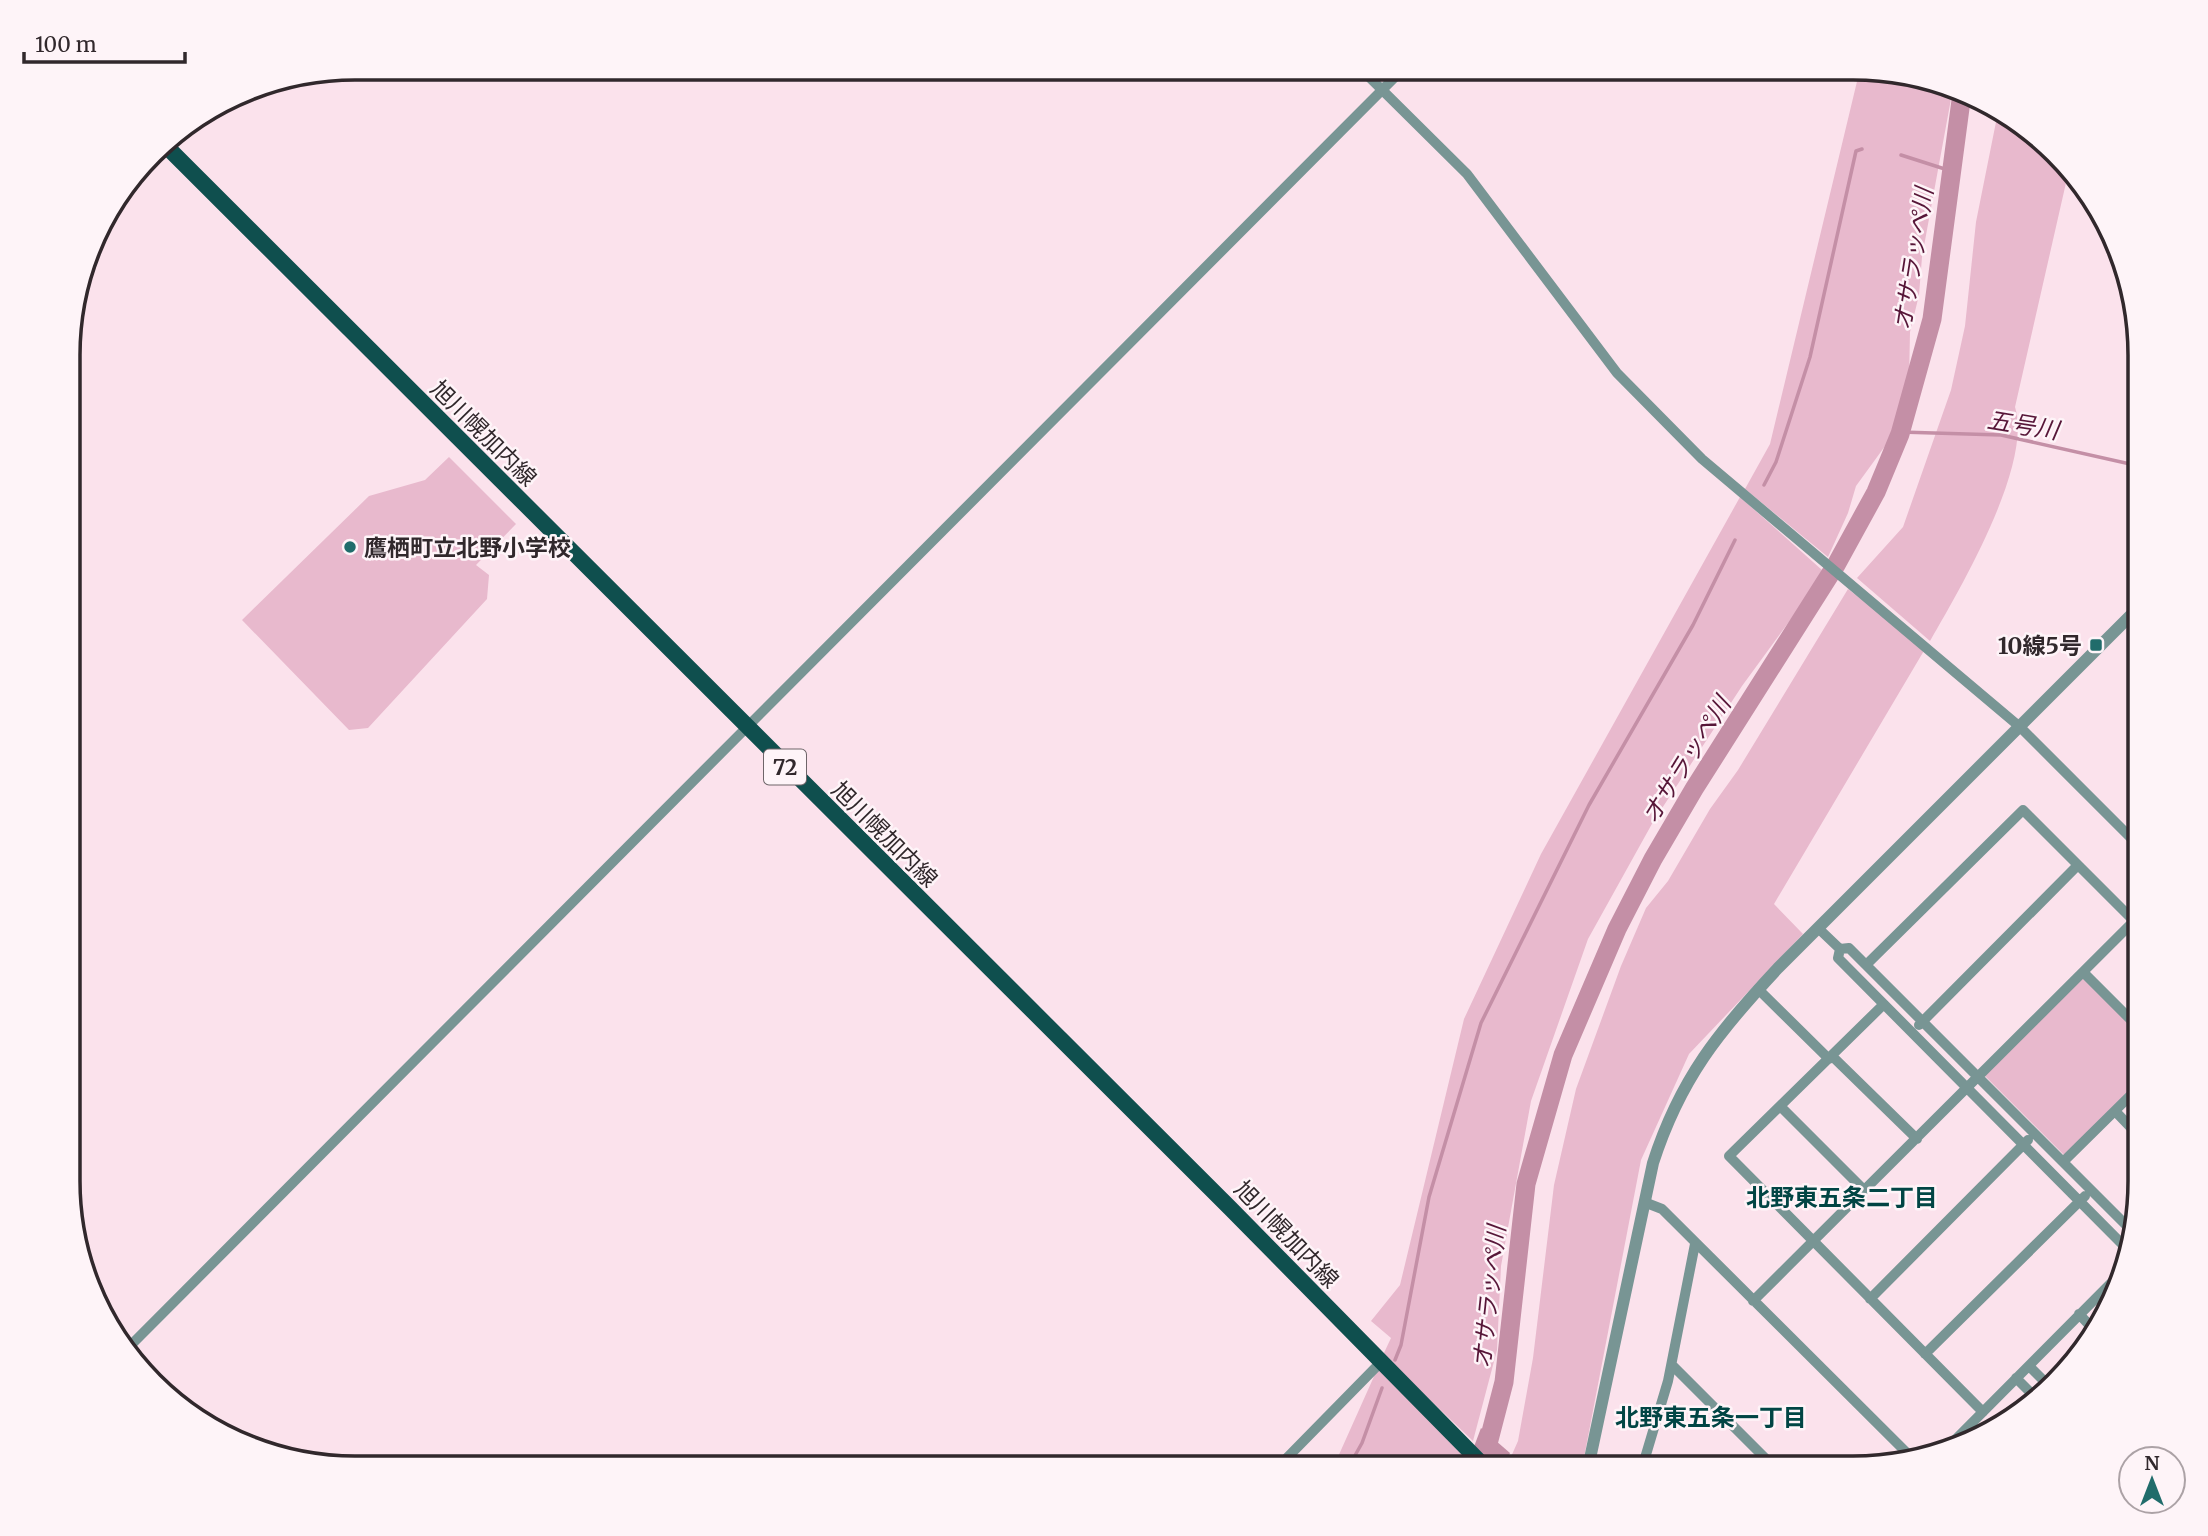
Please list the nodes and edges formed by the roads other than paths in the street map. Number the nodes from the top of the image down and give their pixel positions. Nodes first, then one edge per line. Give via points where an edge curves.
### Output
1 (1373, 80) edge
2 (1391, 80) edge
3 (1382, 89) junction
4 (171, 151) edge
5 (2128, 618) edge
6 (2020, 727) junction
7 (747, 729) junction
8 (2128, 835) edge
9 (2077, 866) junction
10 (2128, 913) edge
11 (1818, 928) junction
12 (2128, 930) edge
13 (1840, 949) junction
14 (1866, 965) junction
15 (2083, 972) junction
16 (1758, 989) junction
17 (1883, 1005) junction
18 (2128, 1017) edge
19 (1922, 1021) junction
20 (1912, 1032) junction
21 (1830, 1057) junction
22 (1978, 1077) junction
23 (1967, 1088) junction
24 (2128, 1098) edge
25 (1780, 1106) junction
26 (2115, 1111) junction
27 (2128, 1125) edge
28 (2035, 1134) junction
29 (1917, 1139) junction
30 (2023, 1144) junction
31 (2063, 1162) junction
32 (1864, 1190) junction
33 (2091, 1190) junction
34 (2080, 1201) junction
35 (1644, 1202) junction
36 (2124, 1223) edge
37 (1812, 1242) junction
38 (2120, 1242) edge
39 (1695, 1244) junction
40 (2106, 1287) edge
41 (1870, 1299) junction
42 (1753, 1301) junction
43 (2079, 1314) junction
44 (2088, 1323) edge
45 (133, 1343) edge
46 (1925, 1354) junction
47 (1381, 1362) junction
48 (1672, 1365) junction
49 (2029, 1366) junction
50 (2016, 1378) junction
51 (2042, 1379) edge
52 (2029, 1391) edge
53 (1983, 1412) junction
54 (1962, 1433) edge
55 (1904, 1450) edge
56 (1289, 1456) edge
57 (1474, 1456) edge
58 (1591, 1456) edge
59 (1645, 1456) edge
60 (1763, 1456) edge

1 - 3 street
2 - 3 street
3 - 6 street via 1467,174 1617,373 1653,412 1702,459
3 - 7 street
4 - 7 main road, 旭川幌加内線 / 72
5 - 6 street
6 - 8 street
6 - 11 street
7 - 45 street
7 - 47 main road, 旭川幌加内線 / 72
9 - 10 street
9 - 14 street via 2022,810
9 - 19 street
11 - 13 street
11 - 16 street
12 - 15 street
13 - 14 street via 1849,948
13 - 17 street via 1838,958
14 - 19 street
15 - 18 street
15 - 22 street
16 - 21 street
16 - 35 street via 1699,1060 1677,1100
17 - 20 street
17 - 21 street
19 - 20 street
19 - 22 street
20 - 23 street
21 - 25 street
21 - 29 street
22 - 23 street
22 - 28 street
23 - 29 street
23 - 30 street
24 - 26 street
25 - 32 street
25 - 37 street via 1729,1156
26 - 27 street
26 - 31 street
28 - 30 street
28 - 31 street
29 - 32 street
30 - 34 street
30 - 41 street
31 - 33 street
32 - 37 street
33 - 34 street
33 - 36 street
34 - 38 street
34 - 46 street
35 - 39 street via 1662,1209
35 - 58 street
37 - 41 street
37 - 42 street
39 - 42 street
39 - 48 street
40 - 43 street
41 - 46 street
42 - 55 street
43 - 44 street
43 - 49 street
46 - 53 street
47 - 56 street
47 - 57 main road, 旭川幌加内線 / 72
48 - 59 street
48 - 60 street
49 - 50 street
49 - 51 street
50 - 52 street
50 - 53 street
53 - 54 street

